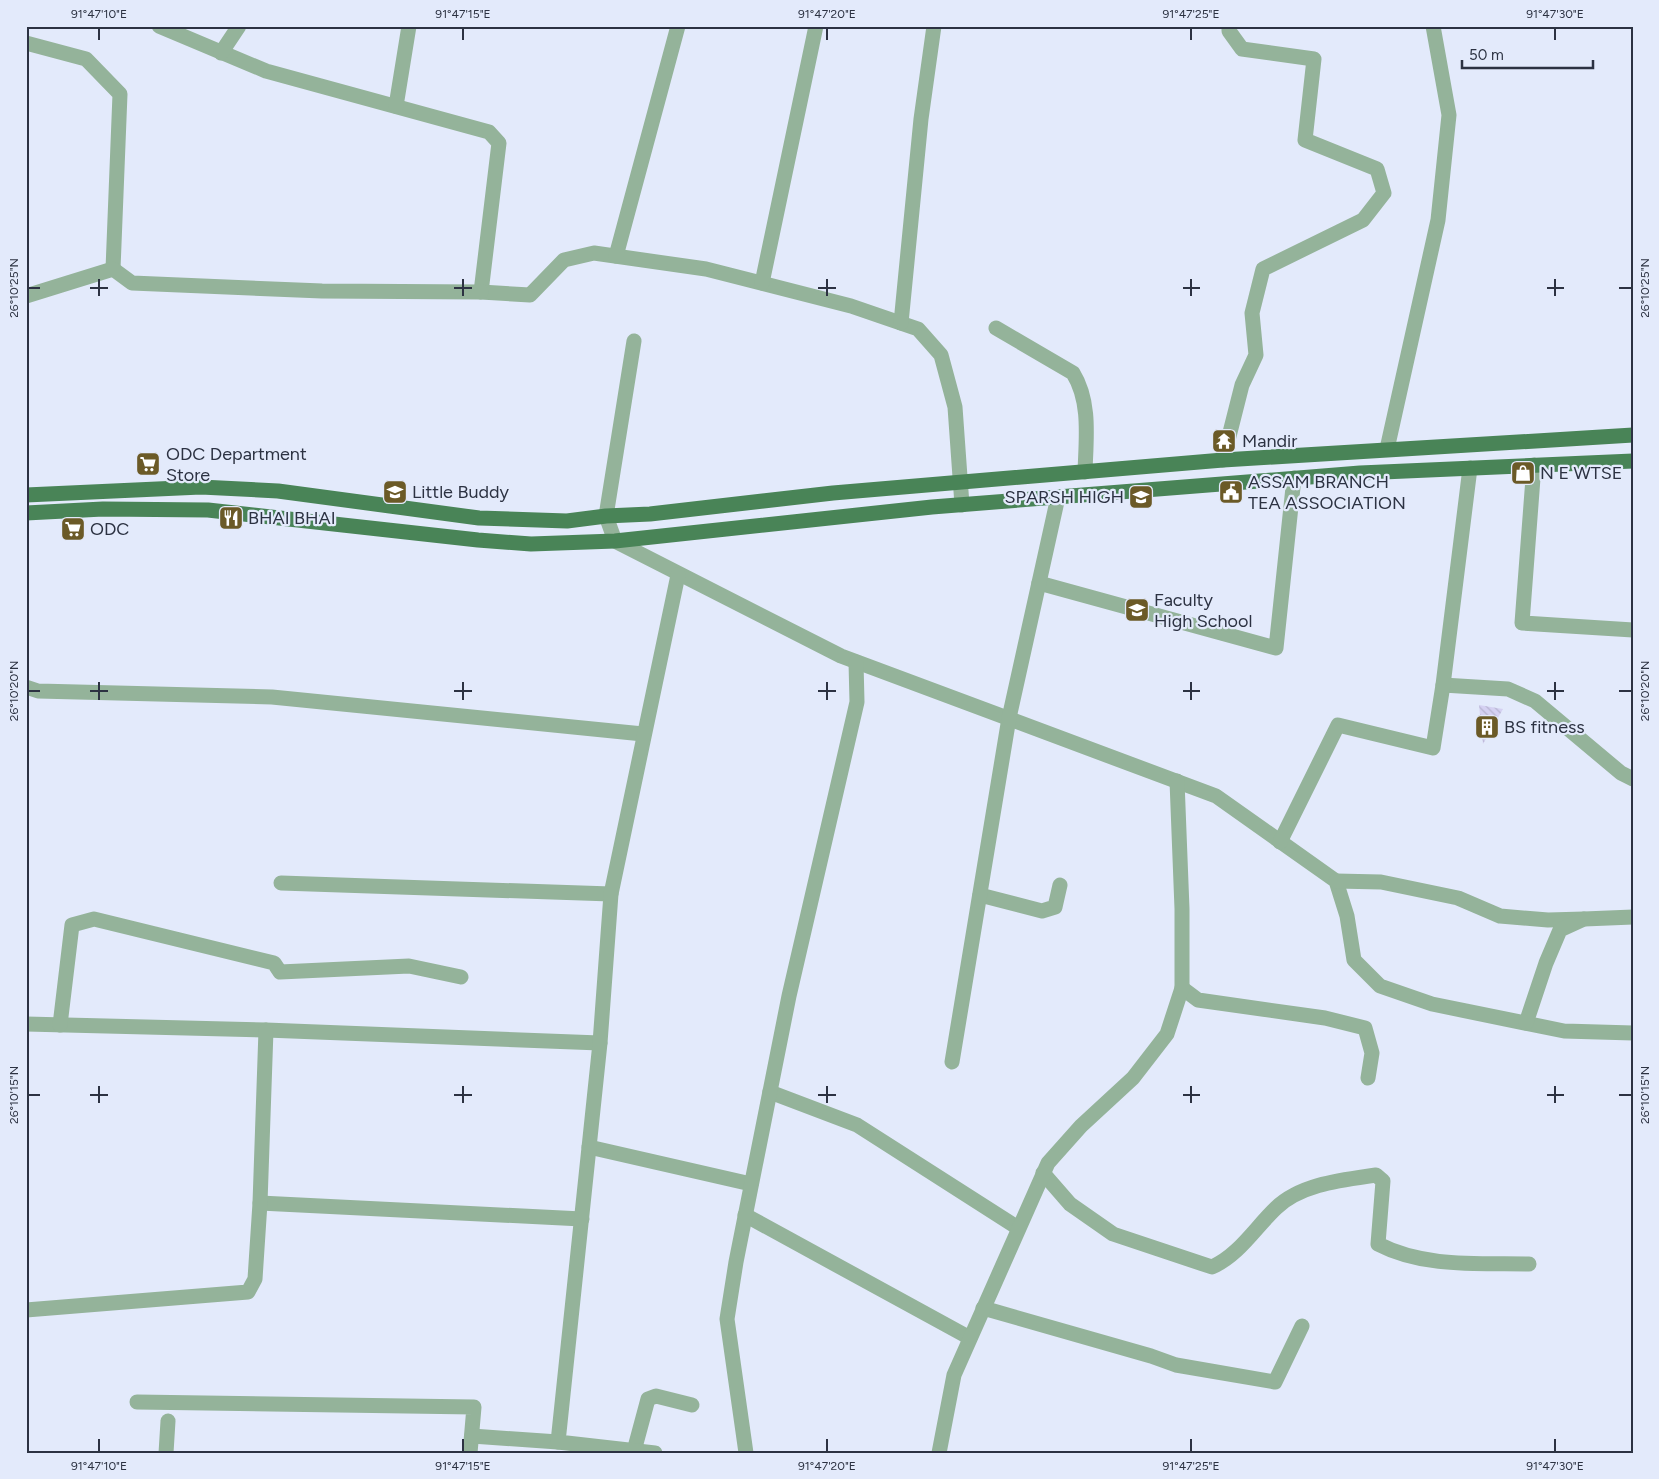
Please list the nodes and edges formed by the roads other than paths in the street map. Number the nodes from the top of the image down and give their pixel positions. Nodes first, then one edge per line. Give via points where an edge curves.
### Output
1 (158, 26) edge
2 (239, 26) edge
3 (409, 26) edge
4 (678, 26) edge
5 (816, 26) edge
6 (934, 26) edge
7 (1229, 26) edge
8 (1433, 26) edge
9 (26, 44) edge
10 (221, 53) junction
11 (396, 106) junction
12 (616, 256) junction
13 (113, 269) junction
14 (762, 283) junction
15 (481, 292) junction
16 (26, 296) edge
17 (901, 323) junction
18 (996, 328) dead end
19 (634, 341) dead end
20 (1633, 435) edge
21 (1388, 449) junction
22 (1223, 460) junction
23 (1633, 460) edge
24 (1534, 465) junction
25 (1470, 468) junction
26 (1085, 472) junction
27 (1294, 478) junction
28 (960, 482) junction
29 (26, 495) edge
30 (1058, 497) junction
31 (962, 505) junction
32 (26, 513) edge
33 (606, 516) junction
34 (614, 542) junction
35 (678, 576) junction
36 (1039, 583) junction
37 (1633, 630) edge
38 (856, 662) junction
39 (1443, 685) junction
40 (26, 687) edge
41 (1009, 718) junction
42 (643, 734) junction
43 (1633, 779) edge
44 (1177, 781) junction
45 (1280, 842) junction
46 (1336, 881) junction
47 (281, 883) dead end
48 (1060, 885) dead end
49 (611, 894) junction
50 (980, 894) junction
51 (1633, 917) edge
52 (1584, 919) junction
53 (461, 977) dead end
54 (1182, 988) junction
55 (1526, 1023) junction
56 (26, 1024) edge
57 (60, 1025) junction
58 (266, 1030) junction
59 (1633, 1032) edge
60 (600, 1043) junction
61 (952, 1062) dead end
62 (1368, 1078) dead end
63 (770, 1092) junction
64 (589, 1147) junction
65 (1044, 1173) junction
66 (751, 1184) junction
67 (260, 1203) junction
68 (745, 1215) junction
69 (582, 1218) junction
70 (1018, 1228) junction
71 (1529, 1264) dead end
72 (983, 1308) junction
73 (26, 1310) edge
74 (1302, 1326) dead end
75 (970, 1338) junction
76 (137, 1402) dead end
77 (692, 1405) dead end
78 (168, 1421) dead end
79 (472, 1436) junction
80 (558, 1442) junction
81 (634, 1451) junction
82 (166, 1453) edge
83 (470, 1453) edge
84 (655, 1453) edge
85 (746, 1453) edge
86 (939, 1453) edge

1 - 10 street
2 - 10 street
3 - 11 street
4 - 12 street
5 - 14 street
6 - 17 street via 921,119
7 - 22 street via 1242,49 1314,59 1305,140 1377,169 1384,193 1363,220 1263,269 1252,313 1256,355 1242,385
8 - 21 street via 1449,115 1438,220
9 - 13 street via 86,59 120,94
10 - 11 street via 266,71
11 - 15 street via 490,132 499,142
12 - 14 street via 706,269
12 - 15 street via 594,253 564,260 530,295
13 - 15 street via 132,283 322,291
13 - 16 street
14 - 17 street via 851,306
17 - 28 street via 918,329 941,355 955,407
18 - 26 street via 1072,373 1080,384 1086,414
19 - 33 street
20 - 21 main road
21 - 22 main road
22 - 26 main road
23 - 24 main road
24 - 25 main road
24 - 37 street via 1522,623
25 - 27 main road
25 - 39 street
26 - 28 main road
27 - 30 main road
27 - 36 street via 1276,648
28 - 31 street
28 - 33 main road
29 - 33 main road via 200,488 278,491 479,518 567,521
30 - 31 main road
30 - 36 street
31 - 34 main road
32 - 34 main road via 104,509 208,510 478,540 531,544
33 - 34 street
34 - 35 street
35 - 38 street
35 - 42 street
36 - 41 street
38 - 41 street
38 - 63 street via 856,702
39 - 43 street via 1508,689 1534,701 1621,773
39 - 45 street via 1432,748 1338,724
40 - 42 street via 38,691 272,697
41 - 44 street
41 - 50 street
42 - 49 street
44 - 45 street via 1216,796
44 - 54 street
45 - 46 street
46 - 52 street via 1381,882 1458,898 1500,916
46 - 55 street via 1347,916 1354,960 1380,986 1432,1004
47 - 49 street
48 - 50 street via 1055,907 1048,911
49 - 60 street
50 - 61 street
51 - 52 street
52 - 55 street via 1560,930
53 - 57 street via 409,966 280,972 274,962 94,919 72,925
54 - 62 street via 1198,1000 1324,1018 1365,1028 1372,1053
54 - 65 street via 1168,1034 1133,1078 1081,1126 1048,1163
55 - 59 street via 1564,1031
56 - 57 street
57 - 58 street
58 - 60 street
58 - 67 street
60 - 64 street
63 - 66 street
63 - 70 street via 857,1125
64 - 66 street
64 - 69 street
65 - 70 street
65 - 71 street via 1070,1204 1113,1234 1212,1267 1226,1261 1277,1207 1300,1190 1376,1175 1383,1181 1378,1244 1389,1250 1440,1262
66 - 68 street
67 - 69 street
67 - 73 street via 255,1279 248,1292
68 - 75 street
68 - 85 street via 727,1319
69 - 80 street
70 - 72 street
72 - 74 street via 1176,1365 1275,1382
72 - 75 street
75 - 86 street via 954,1375
76 - 79 street via 474,1407
77 - 81 street via 656,1396 648,1399
78 - 82 street
79 - 80 street
79 - 83 street
80 - 81 street
81 - 84 street

